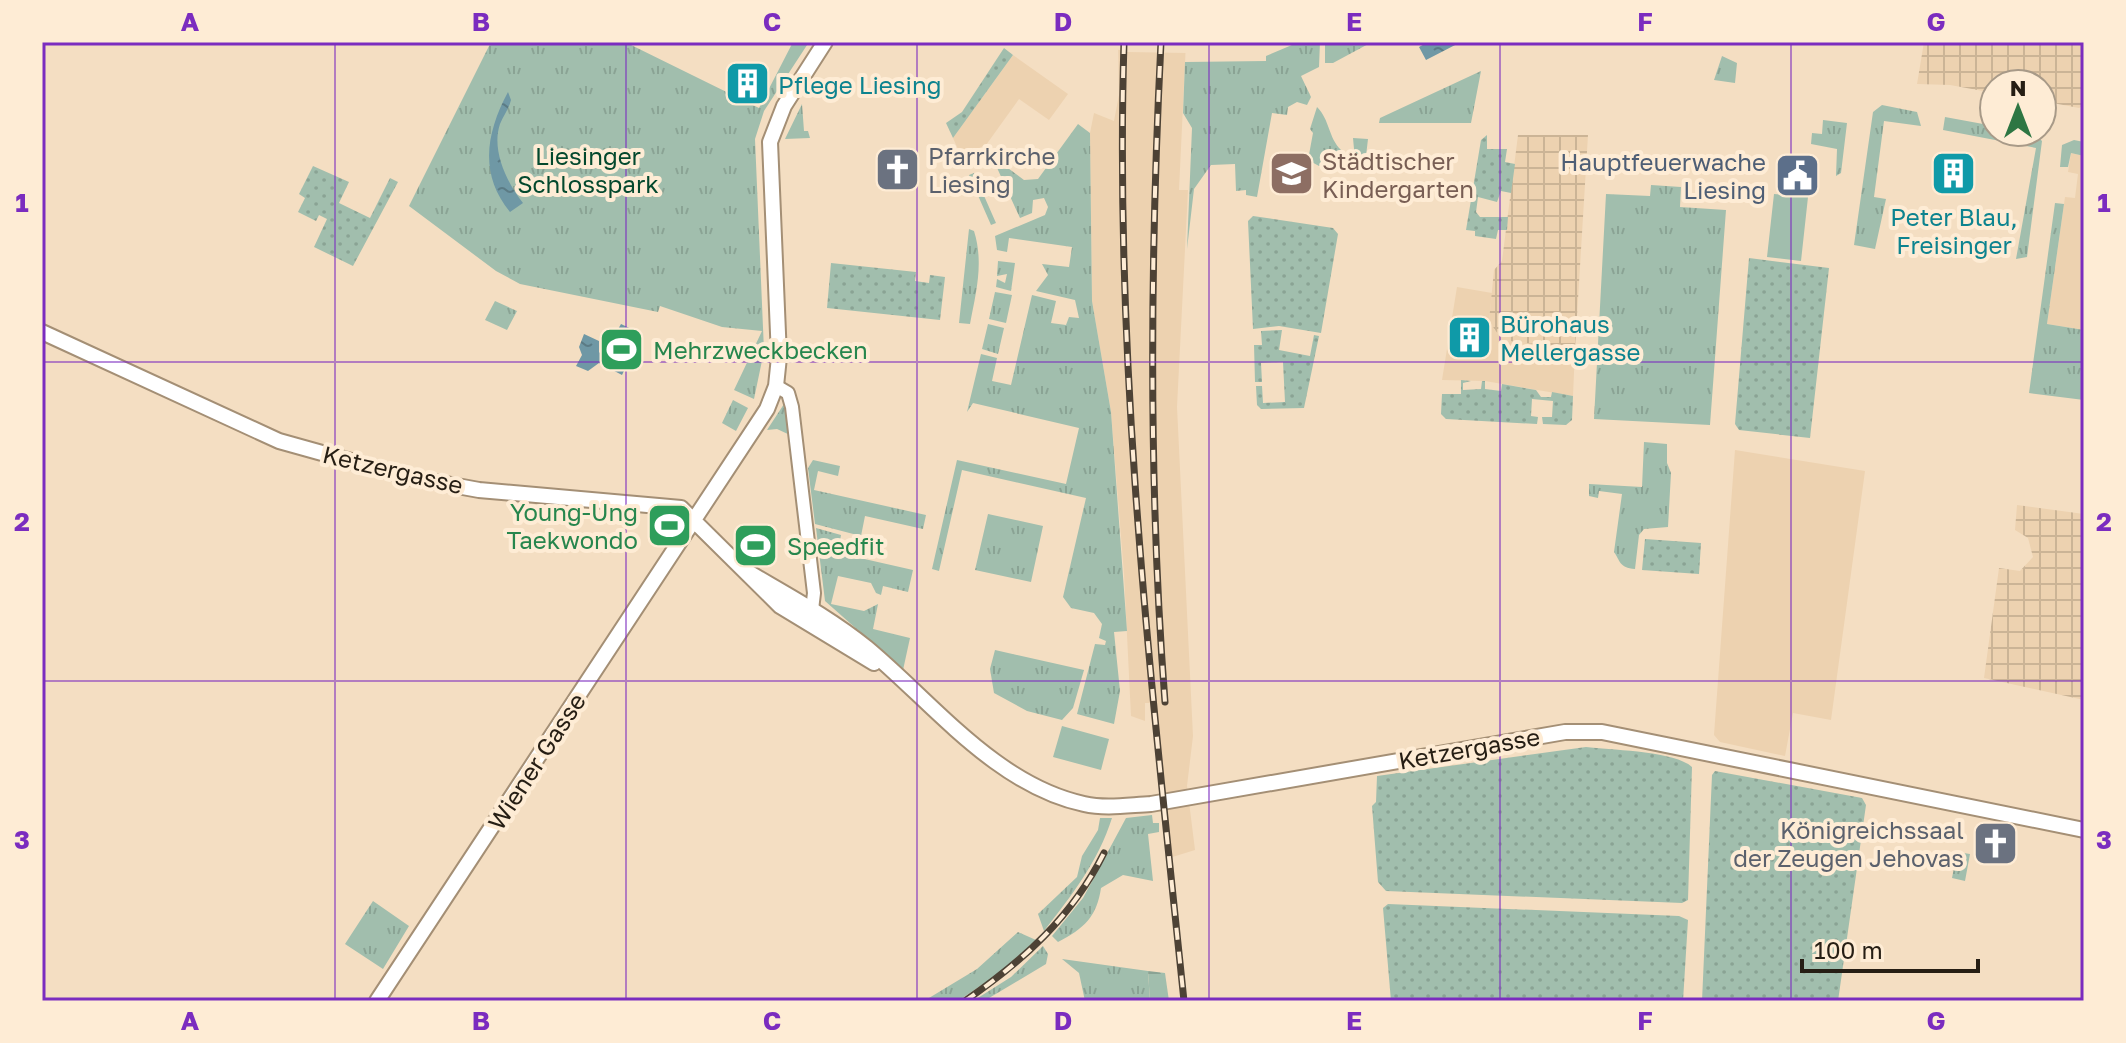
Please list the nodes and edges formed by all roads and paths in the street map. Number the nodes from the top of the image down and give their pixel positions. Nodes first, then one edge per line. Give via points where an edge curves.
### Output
1 (825, 42) edge
2 (42, 332) edge
3 (776, 386) junction
4 (694, 519) junction
5 (743, 569) junction
6 (815, 610) junction
7 (807, 624) junction
8 (891, 673) junction
9 (2084, 830) edge
10 (377, 1001) edge

1 - 3 main road via 784,106 770,142
2 - 4 main road, Ketzergasse via 279,441 408,477 518,495 676,507
3 - 4 main road, Wiener Gasse via 755,429
3 - 6 street via 790,397
4 - 5 main road, Ketzergasse
4 - 10 main road, Wiener Gasse
5 - 6 main road, Ketzergasse
5 - 7 main road, Ketzergasse
6 - 7 street
6 - 8 main road, Ketzergasse via 870,650
7 - 8 main road, Ketzergasse
8 - 9 main road, Ketzergasse via 1023,779 1056,796 1107,807 1589,732

